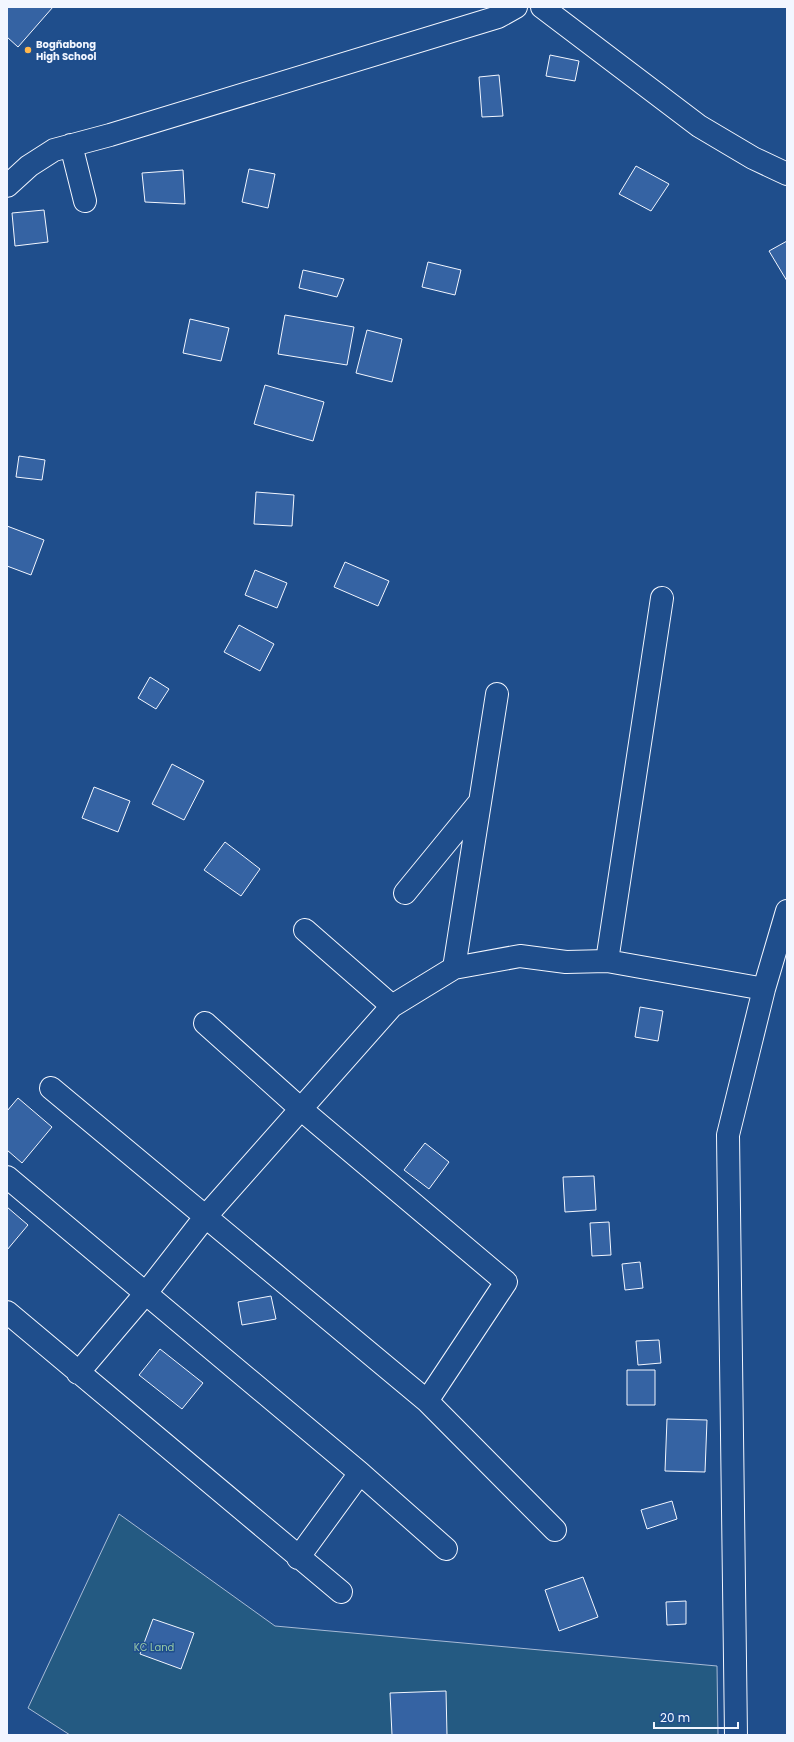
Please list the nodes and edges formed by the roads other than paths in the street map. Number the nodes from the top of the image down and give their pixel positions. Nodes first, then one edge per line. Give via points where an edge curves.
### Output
1 (516, 7) edge
2 (542, 7) edge
3 (71, 145) junction
4 (787, 174) edge
5 (7, 186) edge
6 (85, 201) dead end
7 (662, 598) dead end
8 (497, 694) dead end
9 (479, 803) junction
10 (405, 893) dead end
11 (787, 911) edge
12 (305, 930) dead end
13 (607, 961) junction
14 (454, 968) junction
15 (764, 989) junction
16 (392, 1006) junction
17 (204, 1023) dead end
18 (51, 1088) dead end
19 (302, 1110) junction
20 (7, 1177) edge
21 (206, 1216) junction
22 (146, 1293) junction
23 (7, 1312) edge
24 (78, 1373) junction
25 (427, 1401) junction
26 (360, 1473) junction
27 (555, 1530) dead end
28 (446, 1549) dead end
29 (298, 1558) junction
30 (341, 1592) dead end
31 (736, 1735) edge

1 - 3 street via 498,17
2 - 4 street via 700,126 753,158
3 - 5 street via 54,150 29,166
3 - 6 street
7 - 13 street
8 - 9 street
9 - 10 street
9 - 14 street
11 - 15 street
12 - 16 street
13 - 14 street via 566,962 520,956
13 - 15 street
14 - 16 street
15 - 31 street via 728,1135
16 - 19 street
17 - 19 street
18 - 21 street
19 - 21 street
19 - 25 street via 506,1282
20 - 22 street
21 - 22 street
21 - 25 street
22 - 24 street
22 - 26 street
23 - 24 street
24 - 29 street
25 - 27 street
26 - 28 street
26 - 29 street
29 - 30 street

